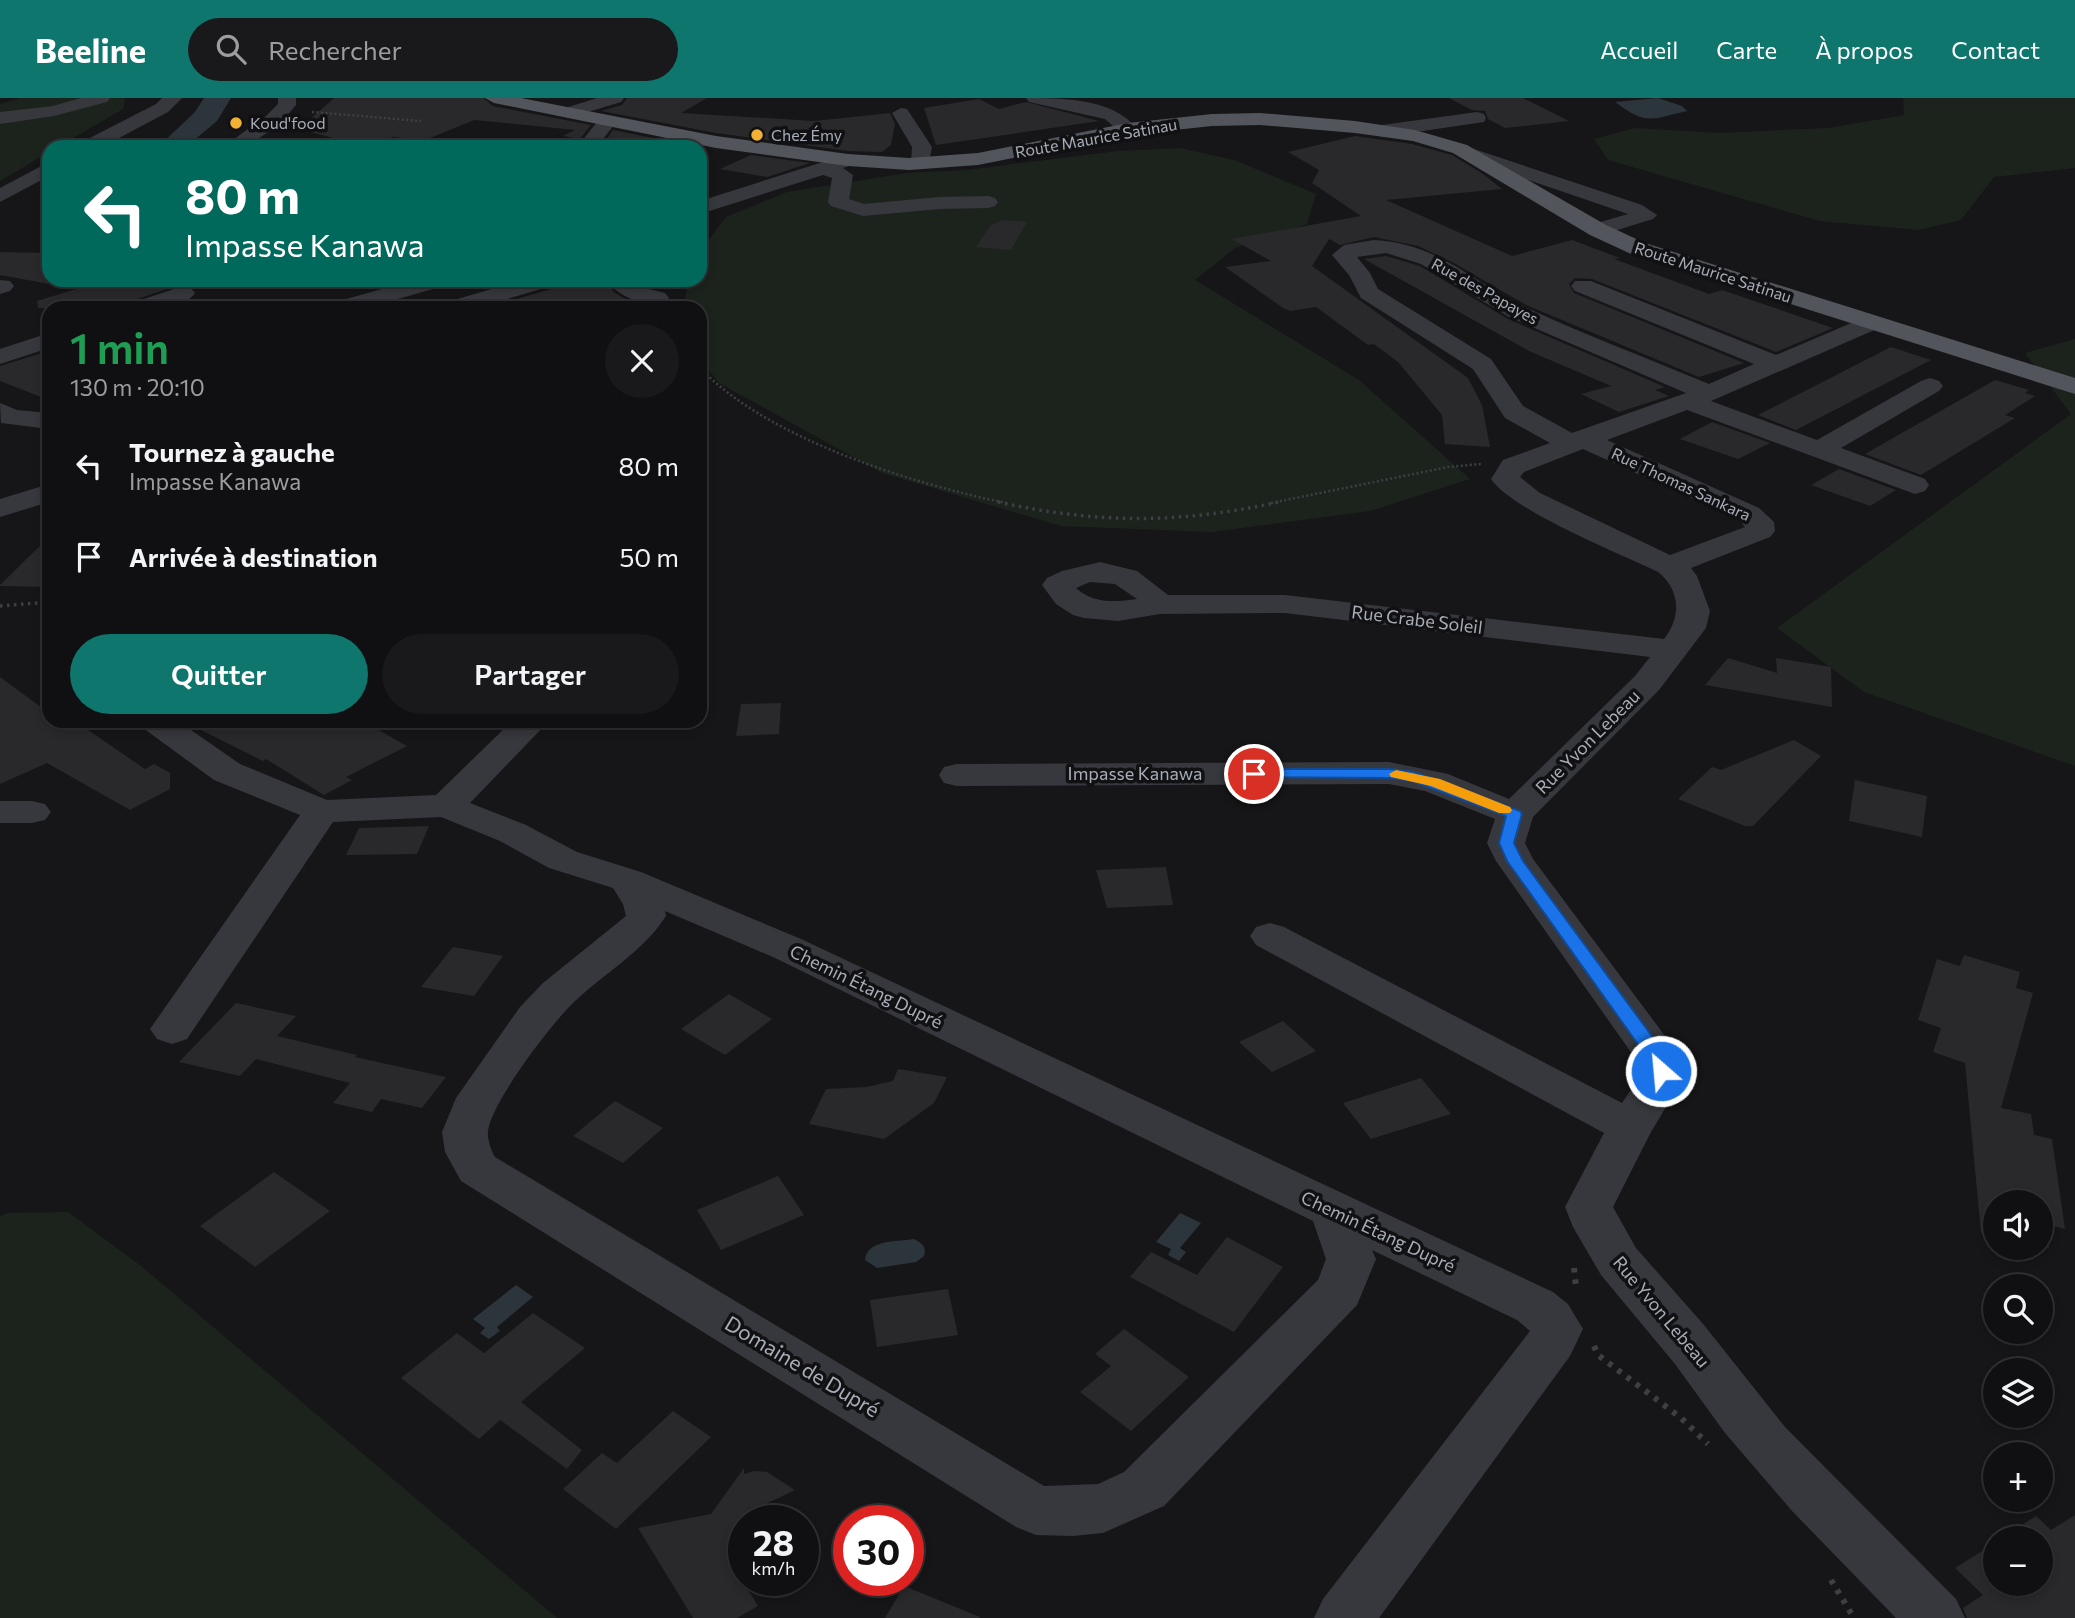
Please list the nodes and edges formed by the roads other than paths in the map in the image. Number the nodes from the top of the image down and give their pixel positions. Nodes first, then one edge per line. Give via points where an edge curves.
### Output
1 (101, 98) edge
2 (154, 98) edge
3 (173, 98) edge
4 (494, 98) edge
5 (615, 98) edge
6 (1035, 98) edge
7 (287, 102) edge
8 (568, 113) junction
9 (901, 113) dead end
10 (0, 118) edge
11 (1477, 118) dead end
12 (608, 121) junction
13 (128, 124) junction
14 (1128, 129) junction
15 (1382, 131) junction
16 (99, 140) edge
17 (243, 140) edge
18 (593, 140) edge
19 (706, 140) edge
20 (707, 140) edge
21 (1474, 155) junction
22 (848, 160) junction
23 (921, 163) junction
24 (826, 169) junction
25 (42, 172) edge
26 (707, 191) edge
27 (0, 196) edge
28 (733, 197) junction
29 (988, 202) dead end
30 (707, 206) edge
31 (1598, 230) junction
32 (1583, 286) dead end
33 (414, 287) edge
34 (522, 287) edge
35 (628, 287) edge
36 (656, 295) edge
37 (365, 301) edge
38 (476, 301) edge
39 (1871, 323) junction
40 (42, 342) edge
41 (0, 357) edge
42 (1776, 364) junction
43 (1930, 386) dead end
44 (2075, 386) edge
45 (1698, 397) junction
46 (3, 416) edge
47 (42, 420) edge
48 (1576, 441) junction
49 (1818, 450) junction
50 (1915, 485) dead end
51 (42, 495) edge
52 (0, 508) edge
53 (1670, 566) junction
54 (1160, 604) dead end
55 (1673, 650) junction
56 (165, 728) edge
57 (525, 728) edge
58 (957, 775) dead end
59 (446, 806) junction
60 (322, 811) junction
61 (1515, 814) junction
62 (627, 880) junction
63 (1270, 936) dead end
64 (172, 1029) dead end
65 (1630, 1128) junction
66 (1334, 1212) junction
67 (1344, 1618) edge
68 (1936, 1618) edge

1 - 10 street via 54,111
2 - 13 street
3 - 13 street
4 - 8 main road, Route Maurice Satinau
5 - 8 street
6 - 14 street via 1111,115
7 - 17 street via 272,120
8 - 12 main road, Route Maurice Satinau
9 - 23 street via 922,147
11 - 15 street
12 - 18 street
12 - 19 main road, Route Maurice Satinau
13 - 16 street
14 - 15 main road, Route Maurice Satinau via 1260,119
14 - 23 main road, Route Maurice Satinau via 978,159
15 - 21 main road, Route Maurice Satinau via 1440,142
20 - 22 main road, Route Maurice Satinau
21 - 31 main road, Route Maurice Satinau
21 - 31 street via 1646,215
22 - 23 main road, Route Maurice Satinau
22 - 24 street
24 - 28 street
24 - 29 street via 843,175 838,202 863,210
25 - 27 street
26 - 28 street
28 - 30 street
31 - 39 main road, Route Maurice Satinau via 1669,260
32 - 42 street
33 - 37 street
34 - 38 street
35 - 36 street
39 - 42 street
39 - 44 main road, Route Maurice Satinau
40 - 41 street
42 - 45 street
43 - 49 street
45 - 48 street
45 - 48 street, Rue des Papayes via 1514,311 1429,259 1375,247 1351,249 1343,255 1369,293 1482,365 1514,412
45 - 49 street
46 - 47 street
48 - 53 street via 1513,466 1505,479 1530,499
48 - 53 street, Rue Thomas Sankara via 1759,522 1759,531
49 - 50 street
51 - 52 street
53 - 55 street, Rue Yvon Lebeau via 1682,576 1694,611 1690,628
54 - 55 street, Rue Crabe Soleil via 1286,604
55 - 61 street, Rue Yvon Lebeau
56 - 60 street, Chemin Étang Dupré via 227,772
57 - 59 street
58 - 61 street, Impasse Kanawa via 1390,773 1435,782
59 - 60 street, Chemin Étang Dupré
59 - 62 street, Chemin Étang Dupré via 564,860
60 - 64 street
61 - 65 street, Rue Yvon Lebeau via 1506,843 1515,861 1656,1055 1661,1071 1656,1087
62 - 66 street, Chemin Étang Dupré via 788,948
62 - 66 street, Domaine de Dupré via 646,916 535,1017 472,1109 465,1132 468,1152 478,1169 1036,1510 1103,1508 1144,1489 1339,1291 1351,1259
63 - 65 street
65 - 68 street, Rue Yvon Lebeau via 1589,1208 1599,1236 1750,1424
66 - 67 street, Chemin Étang Dupré via 1550,1318 1574,1319 1552,1341

